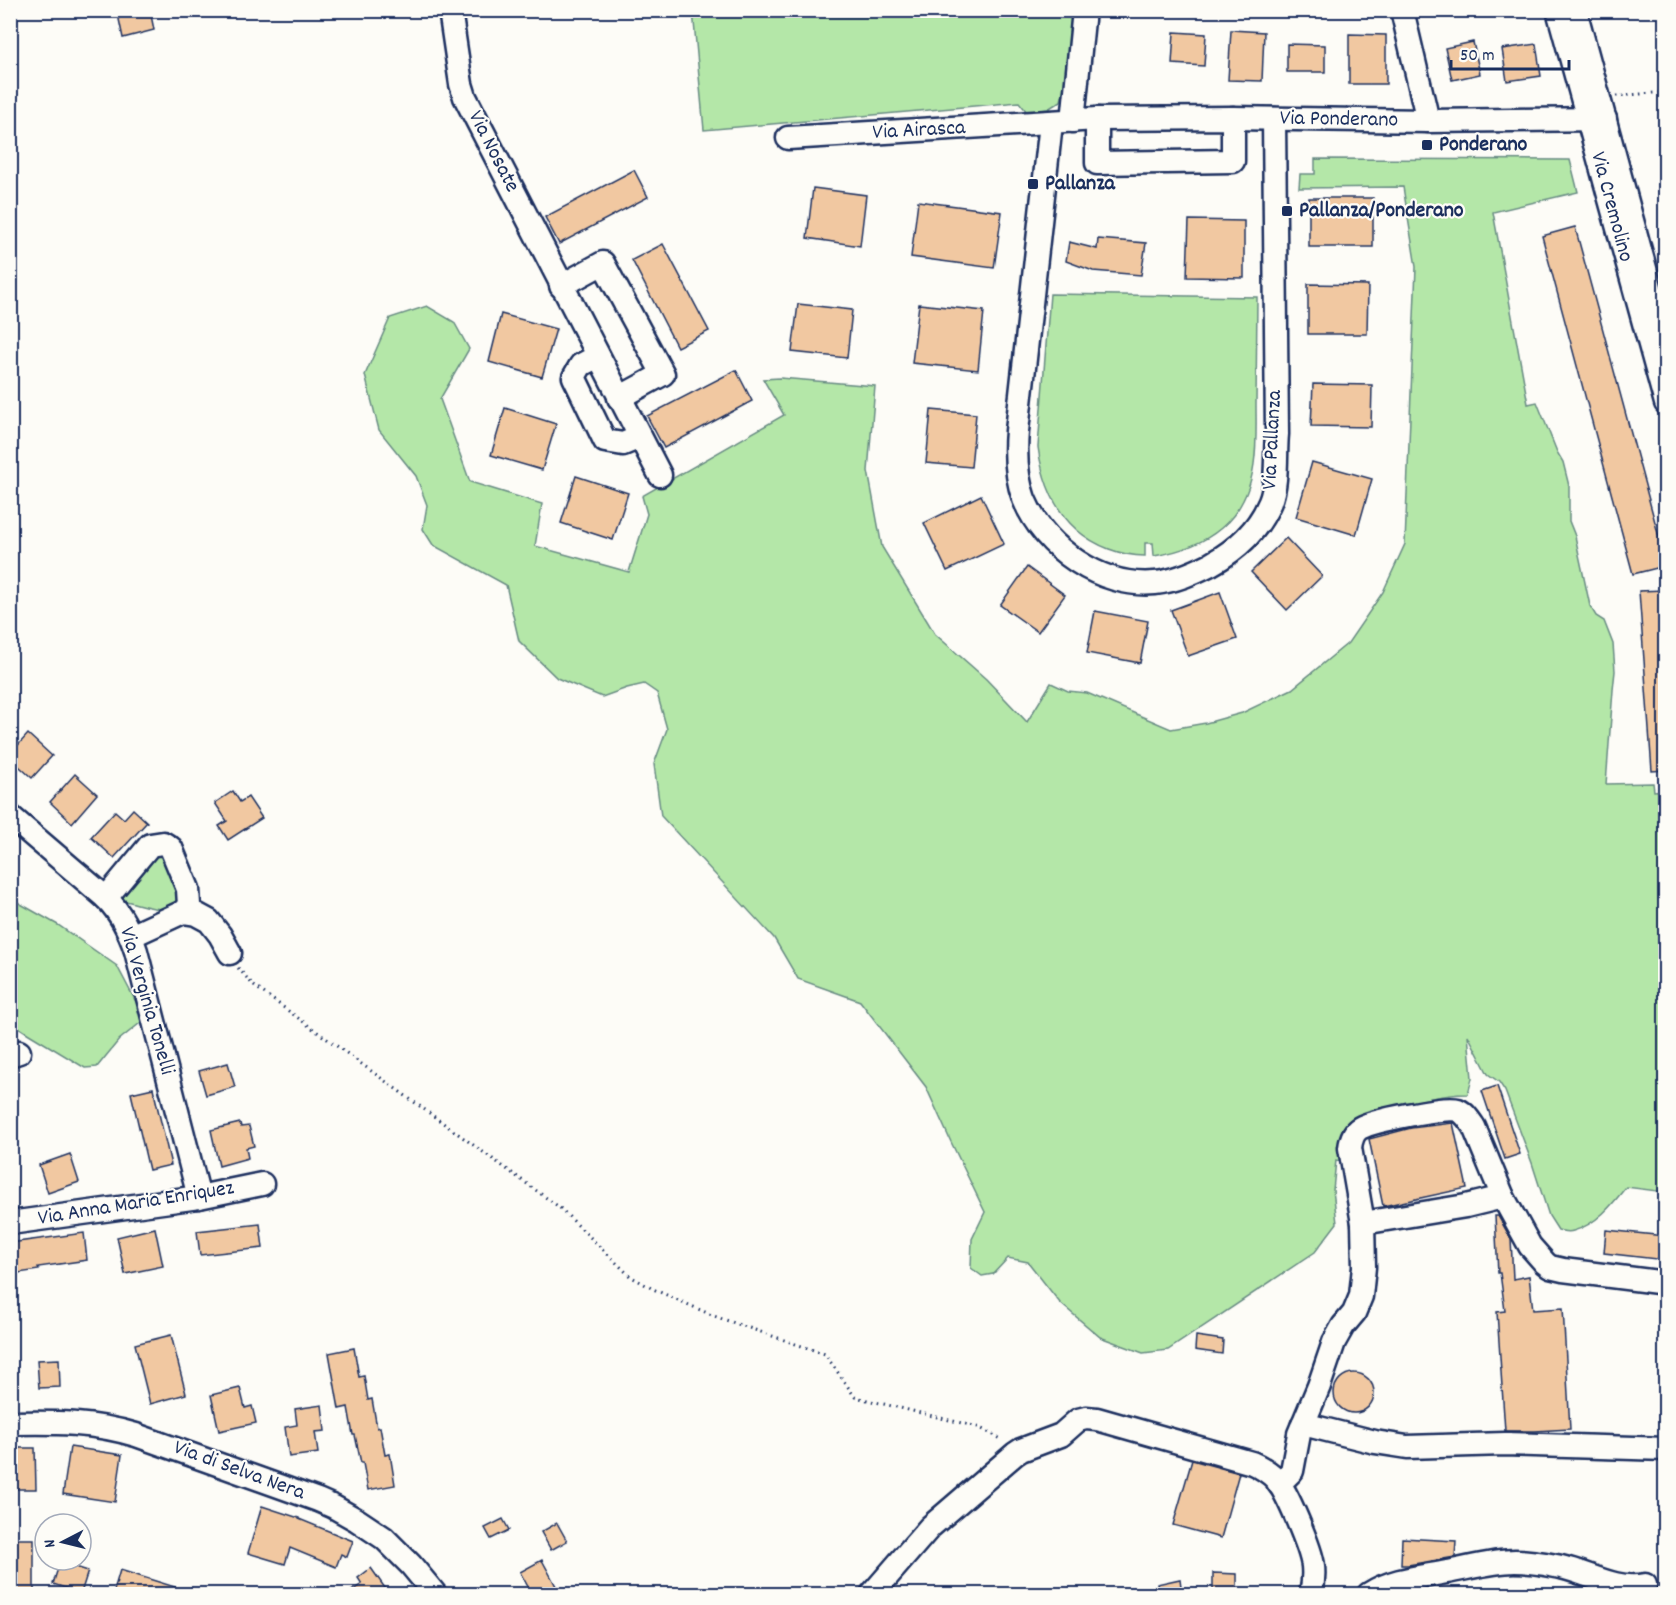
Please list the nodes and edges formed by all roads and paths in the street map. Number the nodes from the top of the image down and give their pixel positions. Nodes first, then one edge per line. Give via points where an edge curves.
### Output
1 (450, 10) edge
2 (1084, 10) edge
3 (1401, 10) edge
4 (1558, 10) edge
5 (1575, 10) edge
6 (1665, 92) edge
7 (1597, 112) junction
8 (1233, 118) junction
9 (1097, 119) junction
10 (1274, 119) junction
11 (1428, 121) junction
12 (1062, 122) junction
13 (788, 138) dead end
14 (561, 286) junction
15 (1665, 346) edge
16 (598, 356) junction
17 (619, 398) junction
18 (1665, 404) edge
19 (640, 437) junction
20 (660, 476) dead end
21 (10, 816) edge
22 (106, 898) junction
23 (183, 912) junction
24 (131, 936) junction
25 (230, 953) joint
26 (262, 1184) dead end
27 (199, 1197) junction
28 (1503, 1197) junction
29 (10, 1223) edge
30 (1364, 1223) junction
31 (1665, 1283) edge
32 (10, 1423) edge
33 (1303, 1424) junction
34 (1665, 1449) edge
35 (1021, 1450) junction
36 (1279, 1484) junction
37 (1644, 1585) dead end
38 (435, 1594) edge
39 (872, 1594) edge
40 (1311, 1594) edge
41 (1369, 1594) edge

1 - 14 street, Via Nosate via 465,97
2 - 12 street
3 - 11 street
4 - 7 street, Via Cremolino
5 - 7 street, Via Cremolino
6 - 7 path
7 - 11 street, Via Ponderano
7 - 15 street, Via Cremolino
7 - 18 street, Via Cremolino
8 - 9 street, Via Ponderano
8 - 9 street via 1233,161 1097,163
8 - 10 street, Via Ponderano
9 - 12 street, Via Ponderano
10 - 11 street, Via Ponderano
10 - 12 street, Via Pallanza via 1277,434 1271,500 1251,533 1217,561 1191,574 1142,583 1101,574 1067,554 1031,513 1019,482 1017,431
12 - 13 street, Via Airasca
14 - 16 street, Via Nosate
14 - 17 street via 603,263 663,374
16 - 17 street, Via Nosate
16 - 19 street via 581,365 574,377 605,441 623,444
17 - 19 street, Via Nosate
19 - 20 street, Via Nosate
21 - 22 street, Via Verginia Tonelli
22 - 23 street via 150,845 163,843 171,848 188,889 189,905
22 - 24 street, Via Verginia Tonelli via 121,915
23 - 24 street
23 - 25 street via 209,921
24 - 27 street, Via Verginia Tonelli
25 - 35 path via 254,986 559,1207 630,1276 714,1316 825,1354 855,1397 978,1427
26 - 27 street, Via Anna Maria Enriquez
27 - 29 street, Via Anna Maria Enriquez
28 - 30 street
28 - 30 street via 1467,1118 1451,1109 1422,1113 1360,1128 1354,1133 1350,1148
28 - 31 street via 1530,1246 1550,1267
30 - 33 street via 1361,1296 1334,1342
32 - 38 street, Via di Selva Nera via 112,1428 318,1500 384,1538
33 - 34 street via 1407,1447 1505,1444
33 - 36 street via 1292,1471
35 - 36 street via 1061,1435 1078,1420 1097,1419 1252,1463
35 - 39 street via 923,1533
36 - 40 street via 1310,1553 1314,1574
37 - 41 street via 1623,1586 1564,1568 1513,1561 1406,1579

